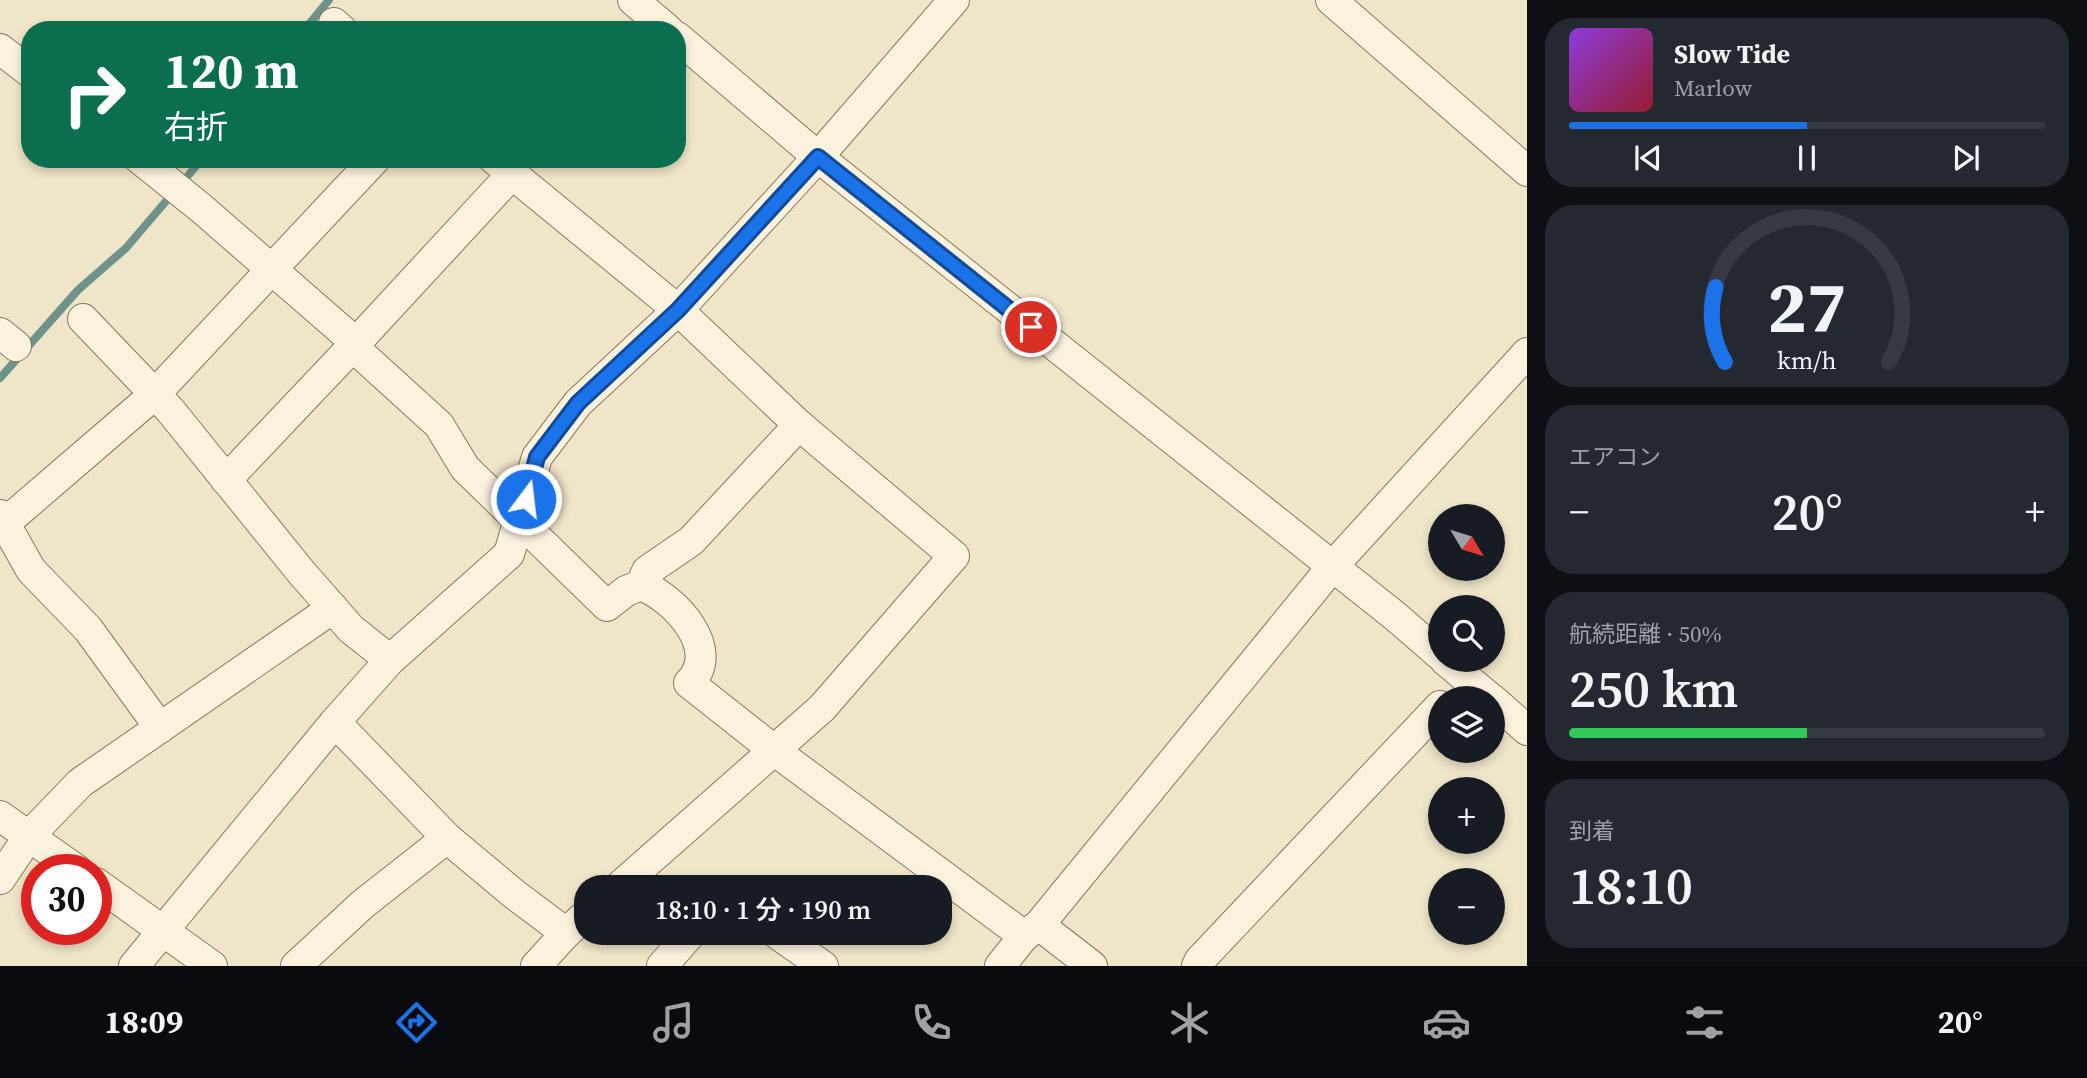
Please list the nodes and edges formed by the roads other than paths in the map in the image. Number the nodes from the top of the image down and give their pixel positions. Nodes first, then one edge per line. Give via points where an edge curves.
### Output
1 (633, 0) edge
2 (954, 0) edge
3 (1331, 0) edge
4 (658, 21) edge
5 (686, 45) edge
6 (0, 48) edge
7 (21, 65) edge
8 (818, 157) junction
9 (151, 168) edge
10 (367, 168) edge
11 (502, 168) edge
12 (504, 168) edge
13 (1527, 171) edge
14 (272, 269) junction
15 (678, 310) junction
16 (83, 319) dead end
17 (354, 345) junction
18 (1527, 354) edge
19 (155, 394) junction
20 (799, 425) junction
21 (226, 480) junction
22 (3, 519) edge
23 (520, 521) junction
24 (1332, 568) junction
25 (642, 585) junction
26 (333, 608) junction
27 (1428, 645) edge
28 (390, 660) junction
29 (1505, 711) edge
30 (1428, 719) edge
31 (335, 722) junction
32 (160, 728) junction
33 (1527, 730) edge
34 (775, 751) junction
35 (0, 816) edge
36 (29, 836) junction
37 (447, 838) junction
38 (54, 854) edge
39 (633, 875) edge
40 (0, 879) edge
41 (112, 894) edge
42 (574, 923) edge
43 (574, 926) edge
44 (164, 931) junction
45 (1031, 931) junction
46 (681, 945) edge
47 (793, 945) edge
48 (134, 966) edge
49 (212, 966) edge
50 (296, 966) edge
51 (536, 966) edge
52 (663, 966) edge
53 (823, 966) edge
54 (1000, 966) edge
55 (1092, 966) edge
56 (1197, 966) edge

1 - 4 street
2 - 8 street
3 - 13 street
5 - 8 street
6 - 7 street
8 - 15 street
8 - 24 street
9 - 14 street
10 - 14 street
11 - 17 street
12 - 15 street
14 - 17 street
14 - 19 street
15 - 20 street
15 - 23 street via 578,403 537,457
16 - 19 street
17 - 21 street
17 - 23 street via 439,425 465,468
18 - 24 street
19 - 21 street
19 - 22 street
20 - 25 street via 691,541 646,571
20 - 34 street via 954,556 822,708
21 - 26 street
22 - 32 street via 31,570 88,629
23 - 25 street via 607,606
23 - 28 street via 509,554
24 - 27 street
24 - 45 street
25 - 34 street via 670,603 701,648 698,674 689,683
26 - 28 street
26 - 32 street
28 - 31 street
29 - 33 street
30 - 56 street
31 - 37 street
31 - 44 street
32 - 36 street via 80,783
34 - 39 street
34 - 45 street
35 - 36 street
36 - 38 street
36 - 40 street
37 - 42 street via 514,894
37 - 50 street via 363,904
41 - 44 street
43 - 51 street
44 - 48 street
44 - 49 street
45 - 54 street
45 - 55 street
46 - 52 street
47 - 53 street

